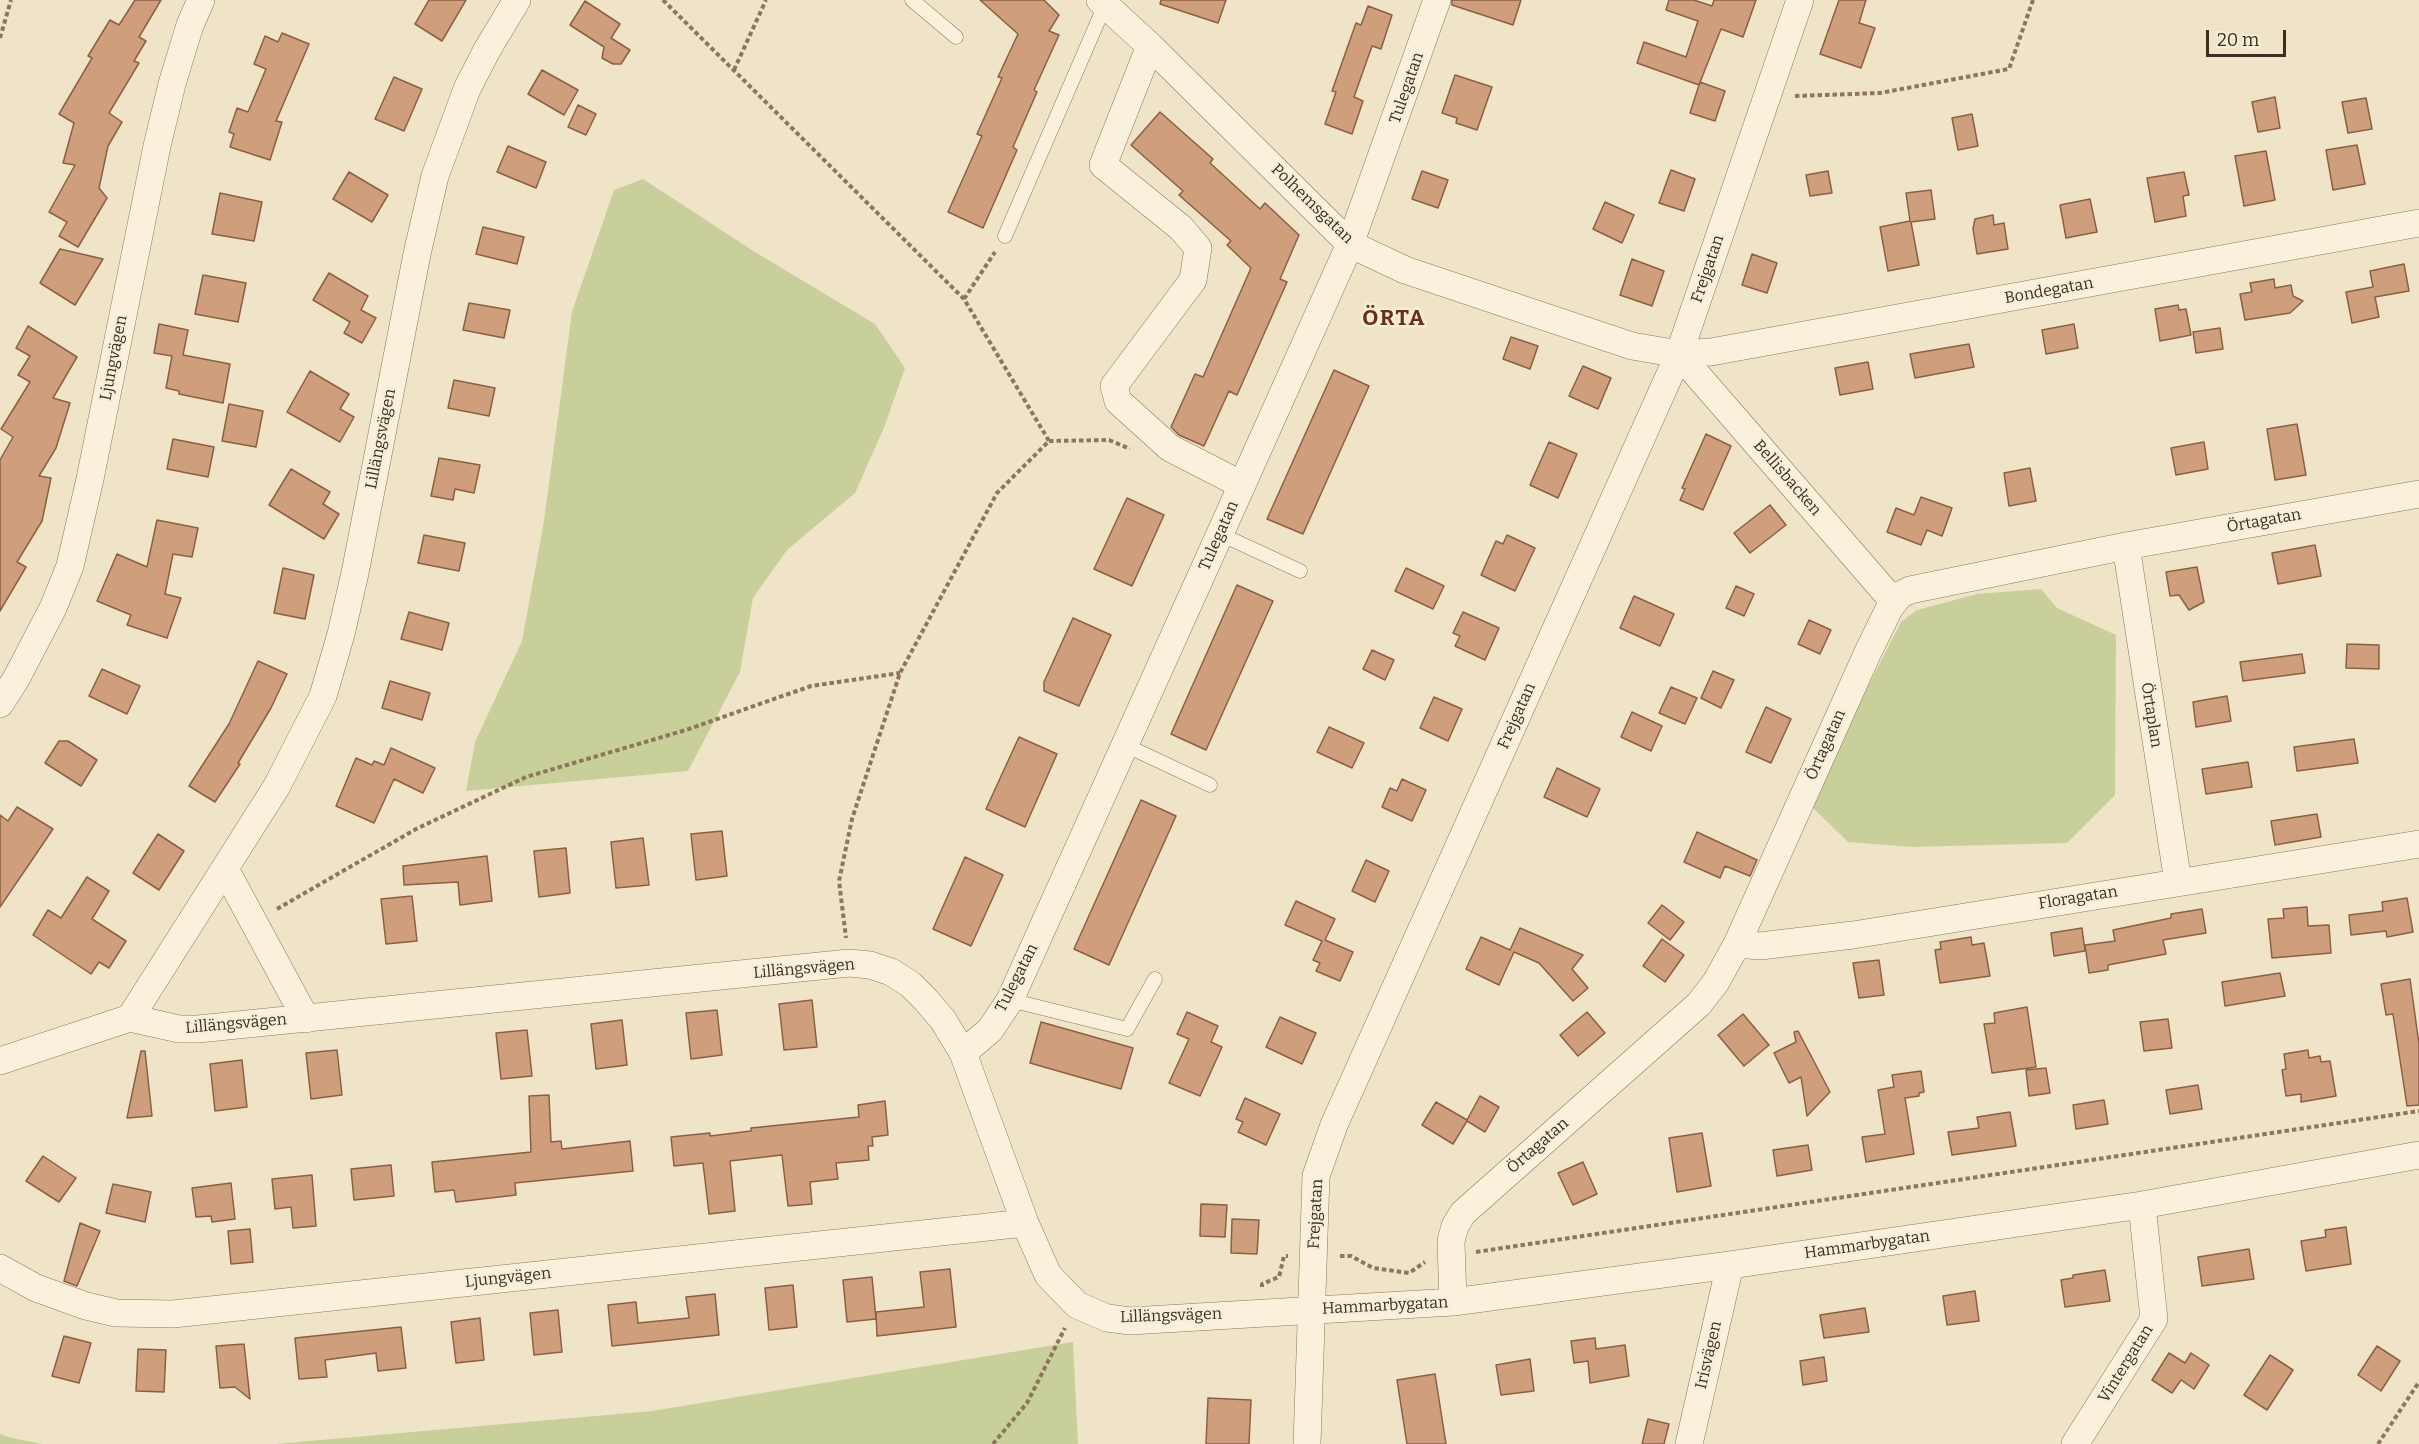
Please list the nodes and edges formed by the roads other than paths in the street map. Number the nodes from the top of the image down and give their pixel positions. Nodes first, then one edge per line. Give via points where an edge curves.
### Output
1 (201, 0) edge
2 (517, 0) edge
3 (912, 0) edge
4 (1437, 0) edge
5 (1800, 0) edge
6 (1102, 2) edge
7 (956, 37) dead end
8 (1150, 46) junction
9 (2419, 223) edge
10 (1005, 236) road end
11 (1350, 244) junction
12 (1679, 354) junction
13 (1242, 485) junction
14 (2419, 494) edge
15 (1220, 534) junction
16 (2126, 546) junction
17 (1300, 571) dead end
18 (1894, 602) junction
19 (0, 704) edge
20 (1125, 745) junction
21 (1210, 785) dead end
22 (2419, 844) edge
23 (225, 869) junction
24 (2178, 882) junction
25 (1737, 945) junction
26 (1155, 979) dead end
27 (1010, 1000) junction
28 (130, 1018) junction
29 (306, 1019) junction
30 (963, 1053) junction
31 (0, 1061) edge
32 (2419, 1155) edge
33 (2142, 1205) junction
34 (1025, 1223) junction
35 (1730, 1265) junction
36 (0, 1268) edge
37 (1453, 1302) junction
38 (1311, 1309) junction
39 (1307, 1444) edge
40 (1689, 1444) edge
41 (2075, 1444) edge

1 - 19 street, Ljungvägen via 172,84 157,146 70,566 53,608
2 - 23 street, Lillängsvägen via 467,89 435,176 355,573 323,696 277,786
3 - 7 lane
4 - 11 street, Tulegatan
5 - 12 street, Frejgatan
6 - 8 street, Polhemsgatan
6 - 10 lane
8 - 11 street, Polhemsgatan
8 - 13 street via 1103,165 1181,228 1198,248 1193,280 1114,386 1118,401 1170,448
9 - 12 street, Bondegatan via 1711,352
11 - 12 street, Polhemsgatan via 1428,278 1632,346
11 - 13 street, Tulegatan
12 - 18 street, Bellisbacken
12 - 38 street, Frejgatan via 1334,1125 1316,1176
13 - 15 street, Tulegatan
14 - 16 street, Örtagatan
15 - 17 lane
15 - 20 street, Tulegatan
16 - 18 street, Örtagatan via 1910,590
16 - 24 street, Örtaplan
18 - 25 street, Örtagatan
20 - 21 lane
20 - 27 street, Tulegatan
22 - 24 street, Floragatan
23 - 28 street, Lillängsvägen
23 - 29 street, Lillängsvägen
24 - 25 street, Floragatan via 1853,935
25 - 37 street, Örtagatan via 1700,1004 1463,1213 1451,1241
26 - 27 lane via 1127,1029
27 - 30 street, Tulegatan via 990,1030
28 - 29 street, Lillängsvägen via 179,1029
28 - 31 street
29 - 30 street, Lillängsvägen via 849,963 891,972 910,984 943,1020
30 - 34 street, Lillängsvägen
32 - 33 street, Hammarbygatan
33 - 35 street, Hammarbygatan
33 - 41 street, Vintergatan via 2154,1319
34 - 36 street, Ljungvägen via 173,1314 116,1313 86,1306 36,1288
34 - 38 street, Lillängsvägen via 1048,1275 1077,1305 1107,1318 1130,1321
35 - 37 street, Hammarbygatan
35 - 40 street, Irisvägen
37 - 38 street, Hammarbygatan
38 - 39 street, Frejgatan

